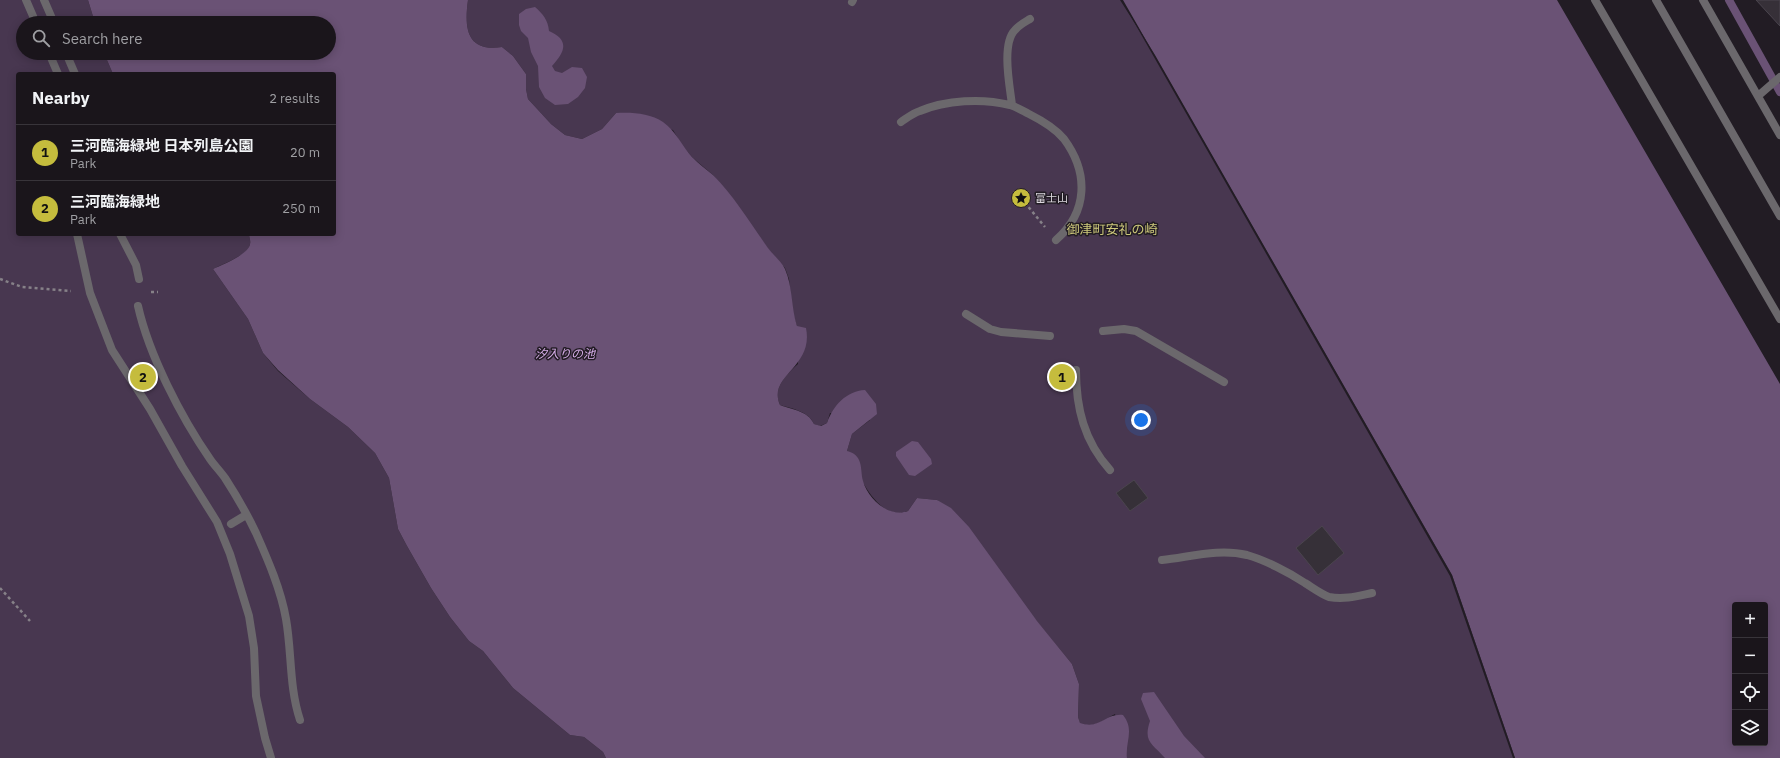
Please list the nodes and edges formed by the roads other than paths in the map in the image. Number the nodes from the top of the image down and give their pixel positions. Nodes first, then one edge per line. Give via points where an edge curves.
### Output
1 (26, 0) edge
2 (44, 0) edge
3 (1595, 0) edge
4 (1656, 0) edge
5 (1703, 0) edge
6 (33, 16) edge
7 (51, 16) edge
8 (1030, 19) dead end
9 (52, 60) edge
10 (69, 60) edge
11 (57, 72) edge
12 (74, 72) edge
13 (1780, 77) edge
14 (1758, 96) junction
15 (1012, 106) junction
16 (901, 122) dead end
17 (1780, 135) edge
18 (1780, 216) edge
19 (77, 236) edge
20 (121, 236) edge
21 (1056, 240) road end
22 (139, 279) dead end
23 (138, 306) dead end
24 (966, 314) dead end
25 (1780, 319) edge
26 (1103, 331) dead end
27 (1050, 336) dead end
28 (1076, 370) dead end
29 (1224, 382) dead end
30 (1110, 470) dead end
31 (246, 516) junction
32 (231, 524) dead end
33 (1162, 560) dead end
34 (1372, 593) dead end
35 (300, 720) dead end
36 (271, 758) edge

1 - 6 street
2 - 7 street
3 - 25 street
4 - 18 street
5 - 14 street
8 - 15 street via 1010,37 1008,60
9 - 11 street
10 - 12 street
13 - 14 street
14 - 17 street
15 - 16 street via 996,102 937,106 918,111
15 - 21 street via 1056,132 1068,147 1078,168 1082,194 1080,206 1066,231
19 - 36 street via 90,293 112,350 217,522 230,554 248,616 254,648 256,696
20 - 22 street via 136,265
23 - 31 street via 144,332 184,418 224,477
24 - 27 street via 990,329 1001,332
26 - 29 street via 1136,331
28 - 30 street via 1076,394 1083,427 1092,446
31 - 32 street
31 - 35 street via 269,565 283,605 292,666 292,688
33 - 34 street via 1209,553 1239,554 1266,563 1329,596 1342,598

